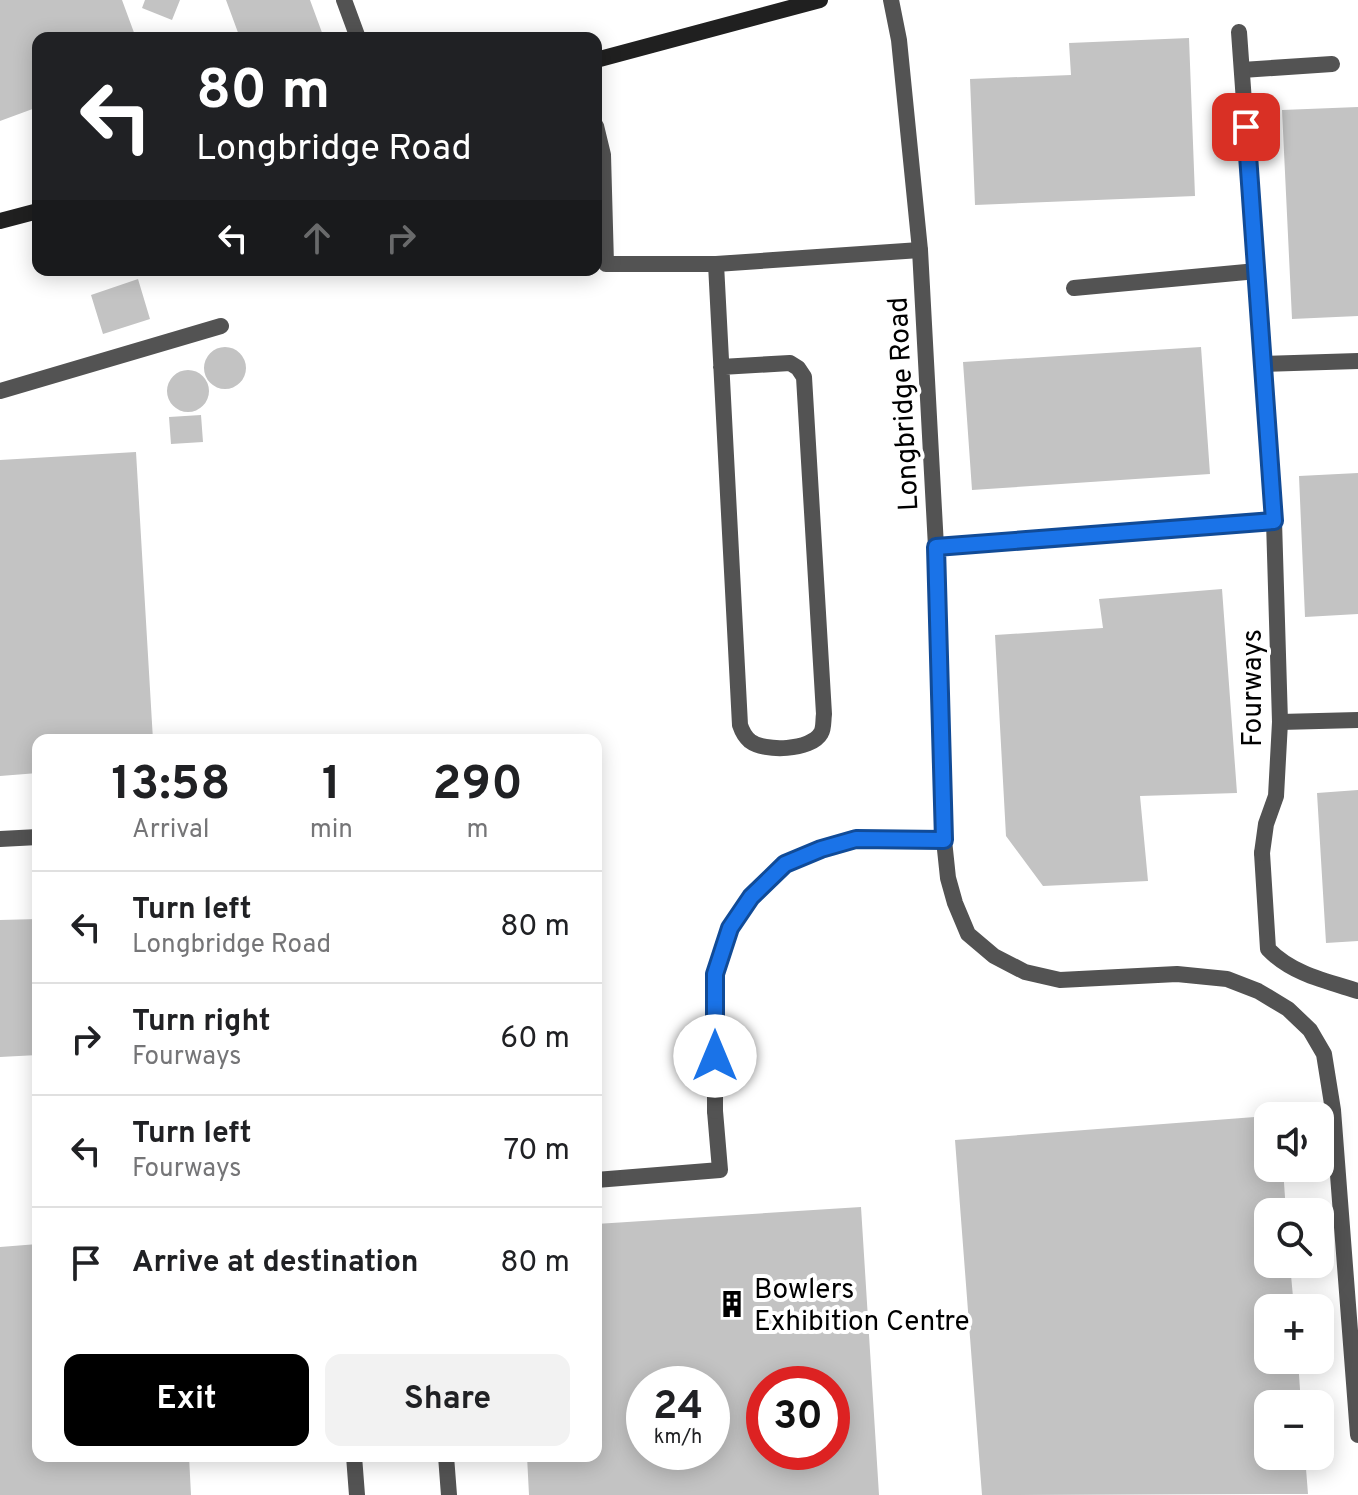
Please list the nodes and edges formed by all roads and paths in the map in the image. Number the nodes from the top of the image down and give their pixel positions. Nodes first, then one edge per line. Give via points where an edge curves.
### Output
1 (344, 0) edge
2 (820, 0) edge
3 (891, 0) edge
4 (356, 32) edge
5 (1239, 32) dead end
6 (602, 58) edge
7 (1332, 64) dead end
8 (1242, 70) junction
9 (602, 151) edge
10 (32, 213) edge
11 (0, 221) edge
12 (920, 250) junction
13 (716, 264) junction
14 (1257, 271) junction
15 (1074, 288) dead end
16 (221, 326) dead end
17 (1358, 361) edge
18 (1263, 364) junction
19 (721, 367) junction
20 (0, 391) edge
21 (1274, 521) junction
22 (936, 547) junction
23 (1358, 720) edge
24 (1280, 722) junction
25 (32, 837) edge
26 (0, 839) edge
27 (944, 840) junction
28 (1358, 991) edge
29 (602, 1180) edge
30 (1358, 1435) edge
31 (354, 1462) edge
32 (446, 1462) edge
33 (357, 1495) edge
34 (449, 1495) edge

1 - 4 street
2 - 6 main road
3 - 12 street, Longbridge Road
5 - 8 street, Fourways
7 - 8 street
8 - 14 street, Fourways
9 - 13 street via 606,264
10 - 11 main road
12 - 13 street
12 - 22 street, Longbridge Road
13 - 19 street
14 - 15 street
14 - 18 street, Fourways
16 - 20 street
17 - 18 street
18 - 21 street, Fourways
19 - 19 street via 740,725 750,741 771,749 809,743 822,732 824,714 804,377 790,363
21 - 22 street
21 - 24 street, Fourways
22 - 27 street, Longbridge Road
23 - 24 street
24 - 28 street, Fourways via 1276,796 1262,853 1268,949 1298,972
25 - 26 street
27 - 29 street via 856,839 821,849 785,864 751,897 730,928 715,974 720,1170
27 - 30 street, Longbridge Road via 948,878 963,923 994,956 1025,972 1060,980 1177,974 1227,979 1288,1009 1310,1030 1324,1054 1333,1110
31 - 33 street
32 - 34 street

